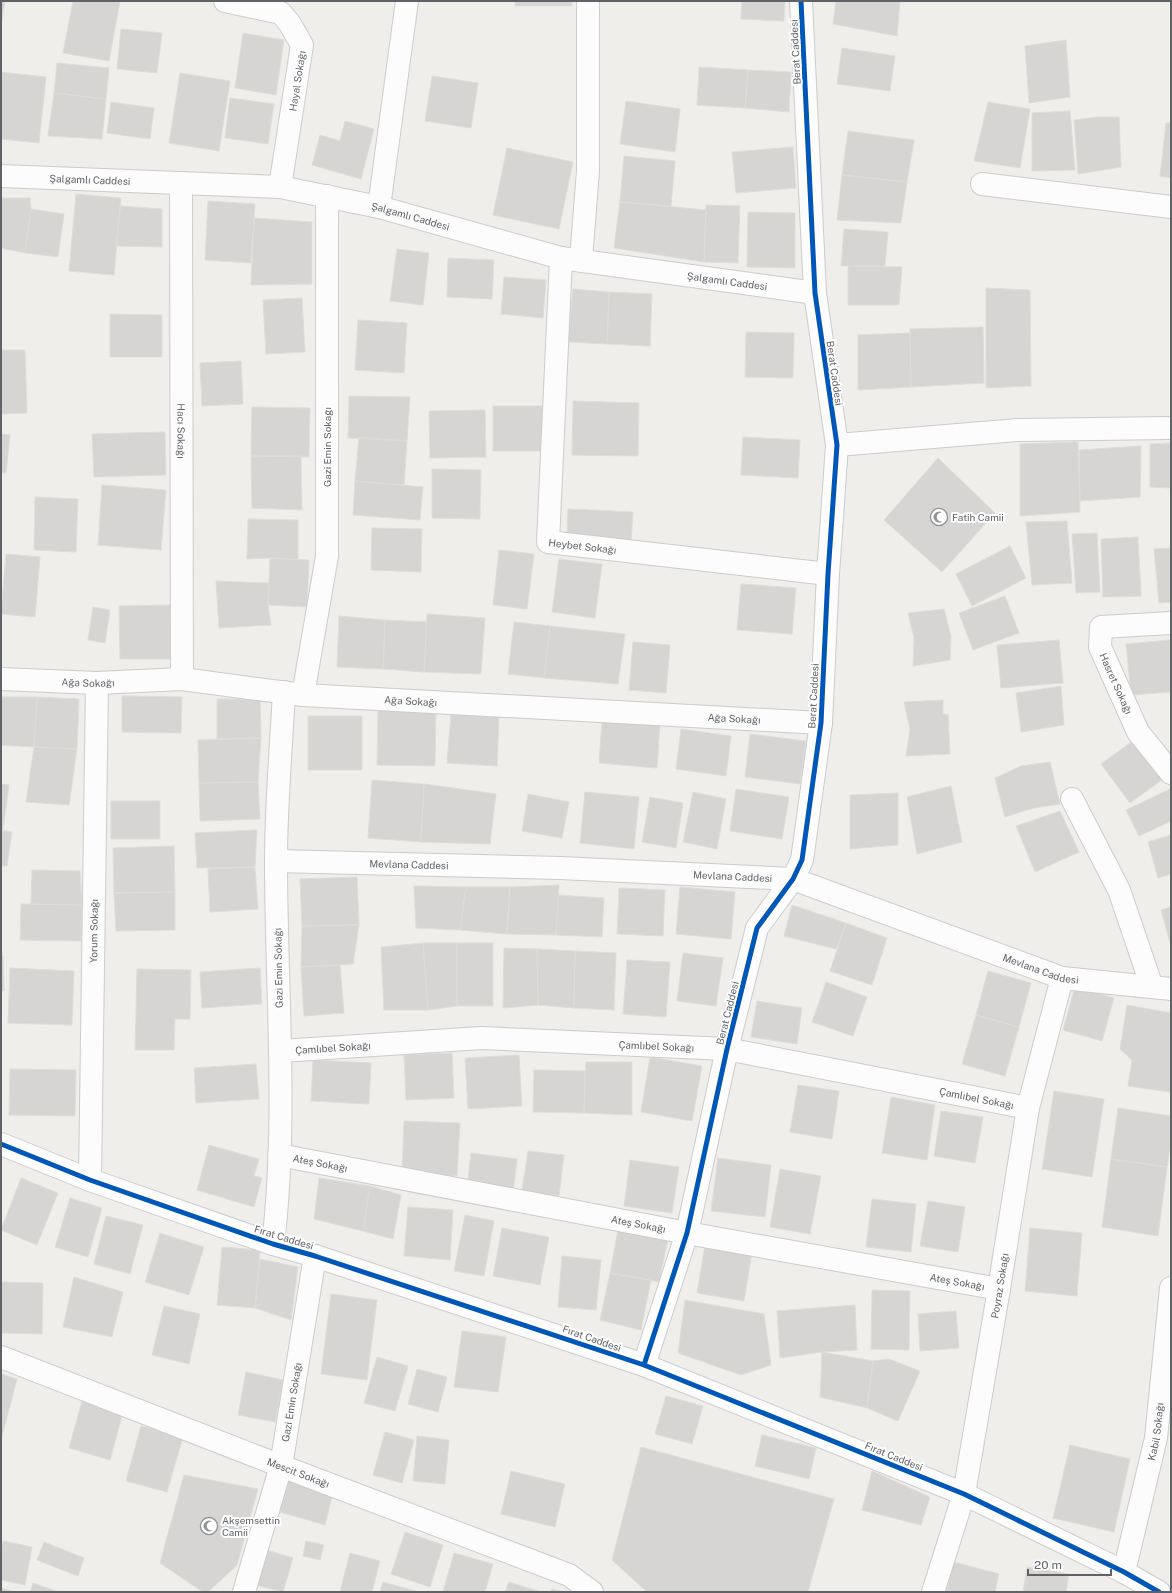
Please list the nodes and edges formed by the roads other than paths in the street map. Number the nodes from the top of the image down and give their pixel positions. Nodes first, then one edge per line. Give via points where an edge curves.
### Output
1 (225, 1) edge
2 (407, 1) edge
3 (588, 1) edge
4 (801, 1) edge
5 (1, 176) edge
6 (181, 183) junction
7 (982, 184) dead end
8 (280, 187) junction
9 (327, 196) junction
10 (379, 207) junction
11 (1171, 207) edge
12 (571, 258) junction
13 (815, 293) junction
14 (1171, 428) edge
15 (837, 445) junction
16 (828, 574) junction
17 (1171, 623) edge
18 (1, 679) edge
19 (182, 679) junction
20 (97, 683) junction
21 (293, 694) junction
22 (821, 723) junction
23 (1171, 773) edge
24 (1072, 799) dead end
25 (276, 861) junction
26 (793, 878) junction
27 (1062, 978) junction
28 (1162, 988) edge
29 (727, 1049) junction
30 (281, 1051) junction
31 (1028, 1108) junction
32 (1, 1144) edge
33 (279, 1155) junction
34 (90, 1180) junction
35 (687, 1233) junction
36 (273, 1244) junction
37 (315, 1256) junction
38 (1171, 1288) edge
39 (1000, 1289) junction
40 (1, 1357) edge
41 (644, 1365) junction
42 (281, 1466) junction
43 (964, 1494) junction
44 (1124, 1572) junction
45 (244, 1592) edge
46 (592, 1592) edge
47 (933, 1592) edge
48 (1159, 1592) edge

1 - 8 street, Hayal Sokağı via 281,12 302,45
2 - 10 street
3 - 12 street via 588,171
4 - 13 street, Berat Caddesi
5 - 6 street, Şalgamlı Caddesi
6 - 8 street, Şalgamlı Caddesi
6 - 19 street, Hacı Sokağı
7 - 11 street
8 - 9 street, Şalgamlı Caddesi
9 - 10 street, Şalgamlı Caddesi
9 - 21 street, Gazi Emin Sokağı via 327,556
10 - 12 street, Şalgamlı Caddesi
12 - 13 street, Şalgamlı Caddesi
12 - 16 street, Heybet Sokağı via 548,542
13 - 15 street, Berat Caddesi
14 - 15 street via 1018,430
15 - 16 street, Berat Caddesi
16 - 22 street, Berat Caddesi
17 - 23 street, Hasret Sokağı via 1101,627 1100,647 1138,732
18 - 20 street, Ağa Sokağı
19 - 20 street, Ağa Sokağı
19 - 21 street, Ağa Sokağı
20 - 34 street, Yorum Sokağı
21 - 22 street, Ağa Sokağı
21 - 25 street, Gazi Emin Sokağı
22 - 26 street, Berat Caddesi via 802,860
24 - 28 street via 1119,890
25 - 26 street, Mevlana Caddesi via 560,868
25 - 30 street, Gazi Emin Sokağı
26 - 27 street, Mevlana Caddesi
26 - 29 street, Berat Caddesi via 757,928
27 - 28 street, Mevlana Caddesi
27 - 31 street, Poyraz Sokağı
29 - 30 street, Çamlıbel Sokağı via 481,1038
29 - 31 street, Çamlıbel Sokağı
29 - 35 street, Berat Caddesi
30 - 33 street, Gazi Emin Sokağı
31 - 39 street, Poyraz Sokağı
32 - 34 street, Fırat Caddesi
33 - 35 street, Ateş Sokağı
33 - 36 street, Gazi Emin Sokağı
34 - 36 street, Fırat Caddesi
35 - 39 street, Ateş Sokağı
35 - 41 street, Berat Caddesi
36 - 37 street, Fırat Caddesi
37 - 41 street, Fırat Caddesi
37 - 42 street, Gazi Emin Sokağı
38 - 44 street, Kabil Sokağı via 1156,1438
39 - 43 street, Poyraz Sokağı
40 - 42 street, Mescit Sokağı
41 - 43 street, Fırat Caddesi
42 - 45 street, Gazi Emin Sokağı
42 - 46 street, Mescit Sokağı via 569,1574
43 - 44 street, Fırat Caddesi
43 - 47 street, Poyraz Sokağı
44 - 48 street, Fırat Caddesi

